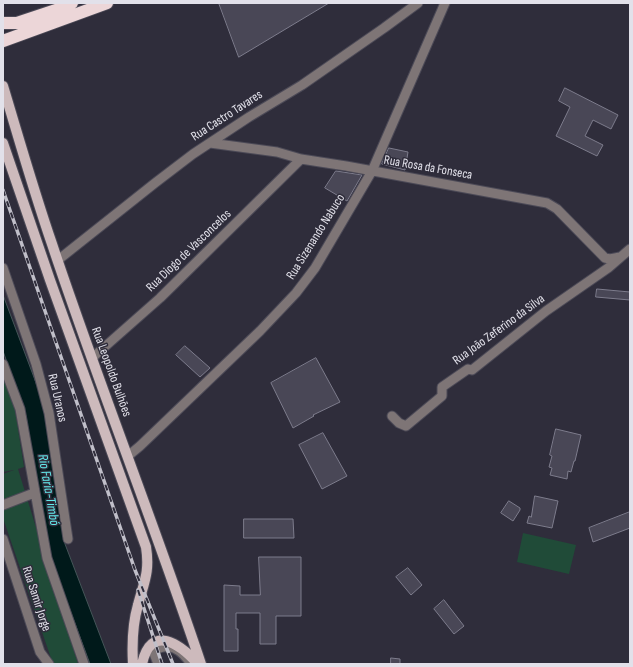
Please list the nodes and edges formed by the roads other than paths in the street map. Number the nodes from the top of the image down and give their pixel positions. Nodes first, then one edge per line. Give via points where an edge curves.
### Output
1 (72, 3) edge
2 (107, 3) edge
3 (418, 3) edge
4 (445, 3) edge
5 (3, 23) edge
6 (3, 41) edge
7 (3, 86) edge
8 (3, 143) edge
9 (210, 144) junction
10 (301, 159) junction
11 (372, 171) junction
12 (26, 210) junction
13 (630, 249) edge
14 (620, 256) junction
15 (58, 260) junction
16 (3, 271) edge
17 (92, 358) junction
18 (3, 364) edge
19 (392, 416) dead end
20 (128, 456) junction
21 (34, 493) junction
22 (3, 506) edge
23 (3, 539) edge
24 (68, 539) dead end
25 (49, 664) edge
26 (84, 664) edge
27 (133, 664) edge
28 (142, 664) edge
29 (158, 664) edge
30 (191, 664) edge
31 (199, 664) edge

1 - 5 highway via 17,23
2 - 6 highway
3 - 9 street, Rua Castro Tavares via 302,85
4 - 11 street, Rua Sizenando Nabuco
7 - 15 main road, Rua Leopoldo Bulhões
8 - 12 main road, Rua Leopoldo Bulhões
9 - 10 street, Rua Rosa da Fonseca via 277,152
9 - 15 street, Rua Castro Tavares via 155,182
10 - 11 street, Rua Rosa da Fonseca
10 - 17 street, Rua Diogo de Vasconcelos via 188,271
11 - 14 street, Rua Rosa da Fonseca via 547,203 557,209 605,258
11 - 20 street, Rua Sizenando Nabuco via 315,268 296,293 260,331
12 - 15 main road via 52,259
12 - 27 main road, Rua Leopoldo Bulhões via 146,547 148,571 136,611
13 - 14 street, Rua João Zeferino da Silva
14 - 19 street, Rua João Zeferino da Silva via 608,268 525,327 472,370 468,369 442,387 442,396 406,426 398,423
15 - 17 main road, Rua Leopoldo Bulhões
16 - 24 street, Rua Uranos via 36,364 49,413
17 - 20 main road, Rua Leopoldo Bulhões
18 - 21 street via 20,409
20 - 31 main road, Rua Leopoldo Bulhões
21 - 22 street
21 - 26 street via 47,558
23 - 25 street, Rua Samir Jorge via 40,652
28 - 31 main road via 151,646 158,641 166,640 186,651
29 - 30 street via 154,650 165,646 177,650

